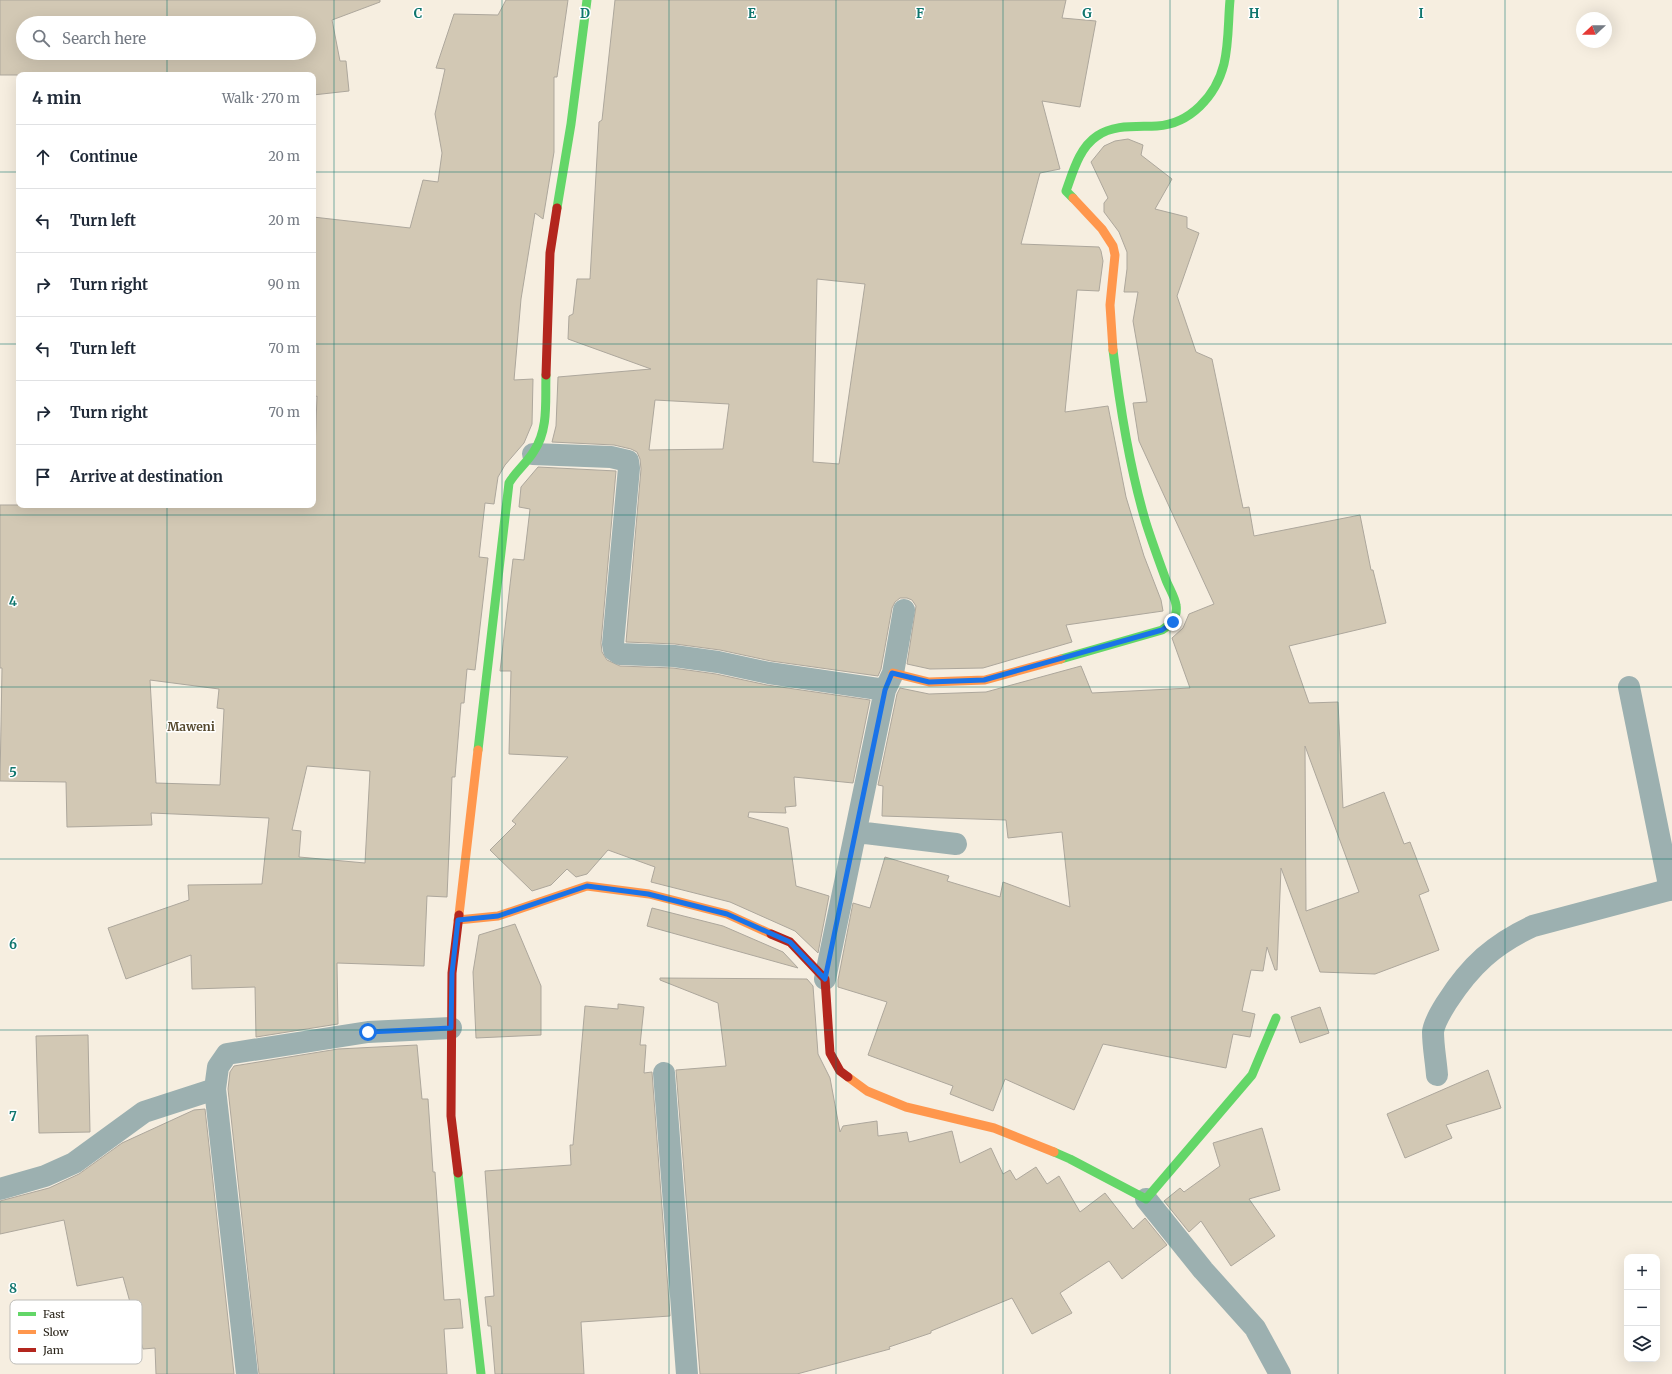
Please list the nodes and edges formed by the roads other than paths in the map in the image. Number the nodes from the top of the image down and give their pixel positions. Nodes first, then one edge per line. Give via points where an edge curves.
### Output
1 (587, 0) edge
2 (1230, 0) edge
3 (533, 454) junction
4 (904, 610) dead end
5 (889, 682) junction
6 (1629, 687) dead end
7 (857, 832) junction
8 (956, 844) dead end
9 (1671, 890) edge
10 (458, 920) junction
11 (825, 979) junction
12 (1276, 1018) dead end
13 (451, 1028) junction
14 (664, 1073) dead end
15 (1437, 1075) dead end
16 (215, 1089) junction
17 (0, 1189) edge
18 (1146, 1200) junction
19 (247, 1374) edge
20 (481, 1374) edge
21 (687, 1374) edge
22 (1280, 1374) edge

1 - 3 street via 571,124 550,253 544,426
2 - 5 street via 1224,65 1210,94 1196,112 1184,120 1163,126 1124,127 1098,136 1079,159 1066,191 1097,223 1115,255 1110,310 1118,383 1142,513 1175,600 1177,610 1173,622 1162,630 984,680
3 - 5 street via 610,457 628,461 614,644 614,650 620,654 674,656 769,673
3 - 10 street via 520,465 509,483
4 - 5 street
5 - 7 street
6 - 9 street
7 - 8 street
7 - 11 street
9 - 15 street via 1533,926 1511,936 1483,957 1466,974 1451,996 1433,1031
10 - 11 street via 498,916 587,886 648,894 727,914 790,942
10 - 13 street via 452,973
11 - 18 street via 830,1053 840,1070 867,1091 906,1107 994,1128 1070,1159
12 - 18 street via 1252,1075
13 - 16 street via 368,1032 227,1054 218,1067
13 - 20 street via 451,1116
14 - 21 street
16 - 17 street via 144,1112 74,1163 45,1176
16 - 19 street
18 - 22 street via 1254,1328

